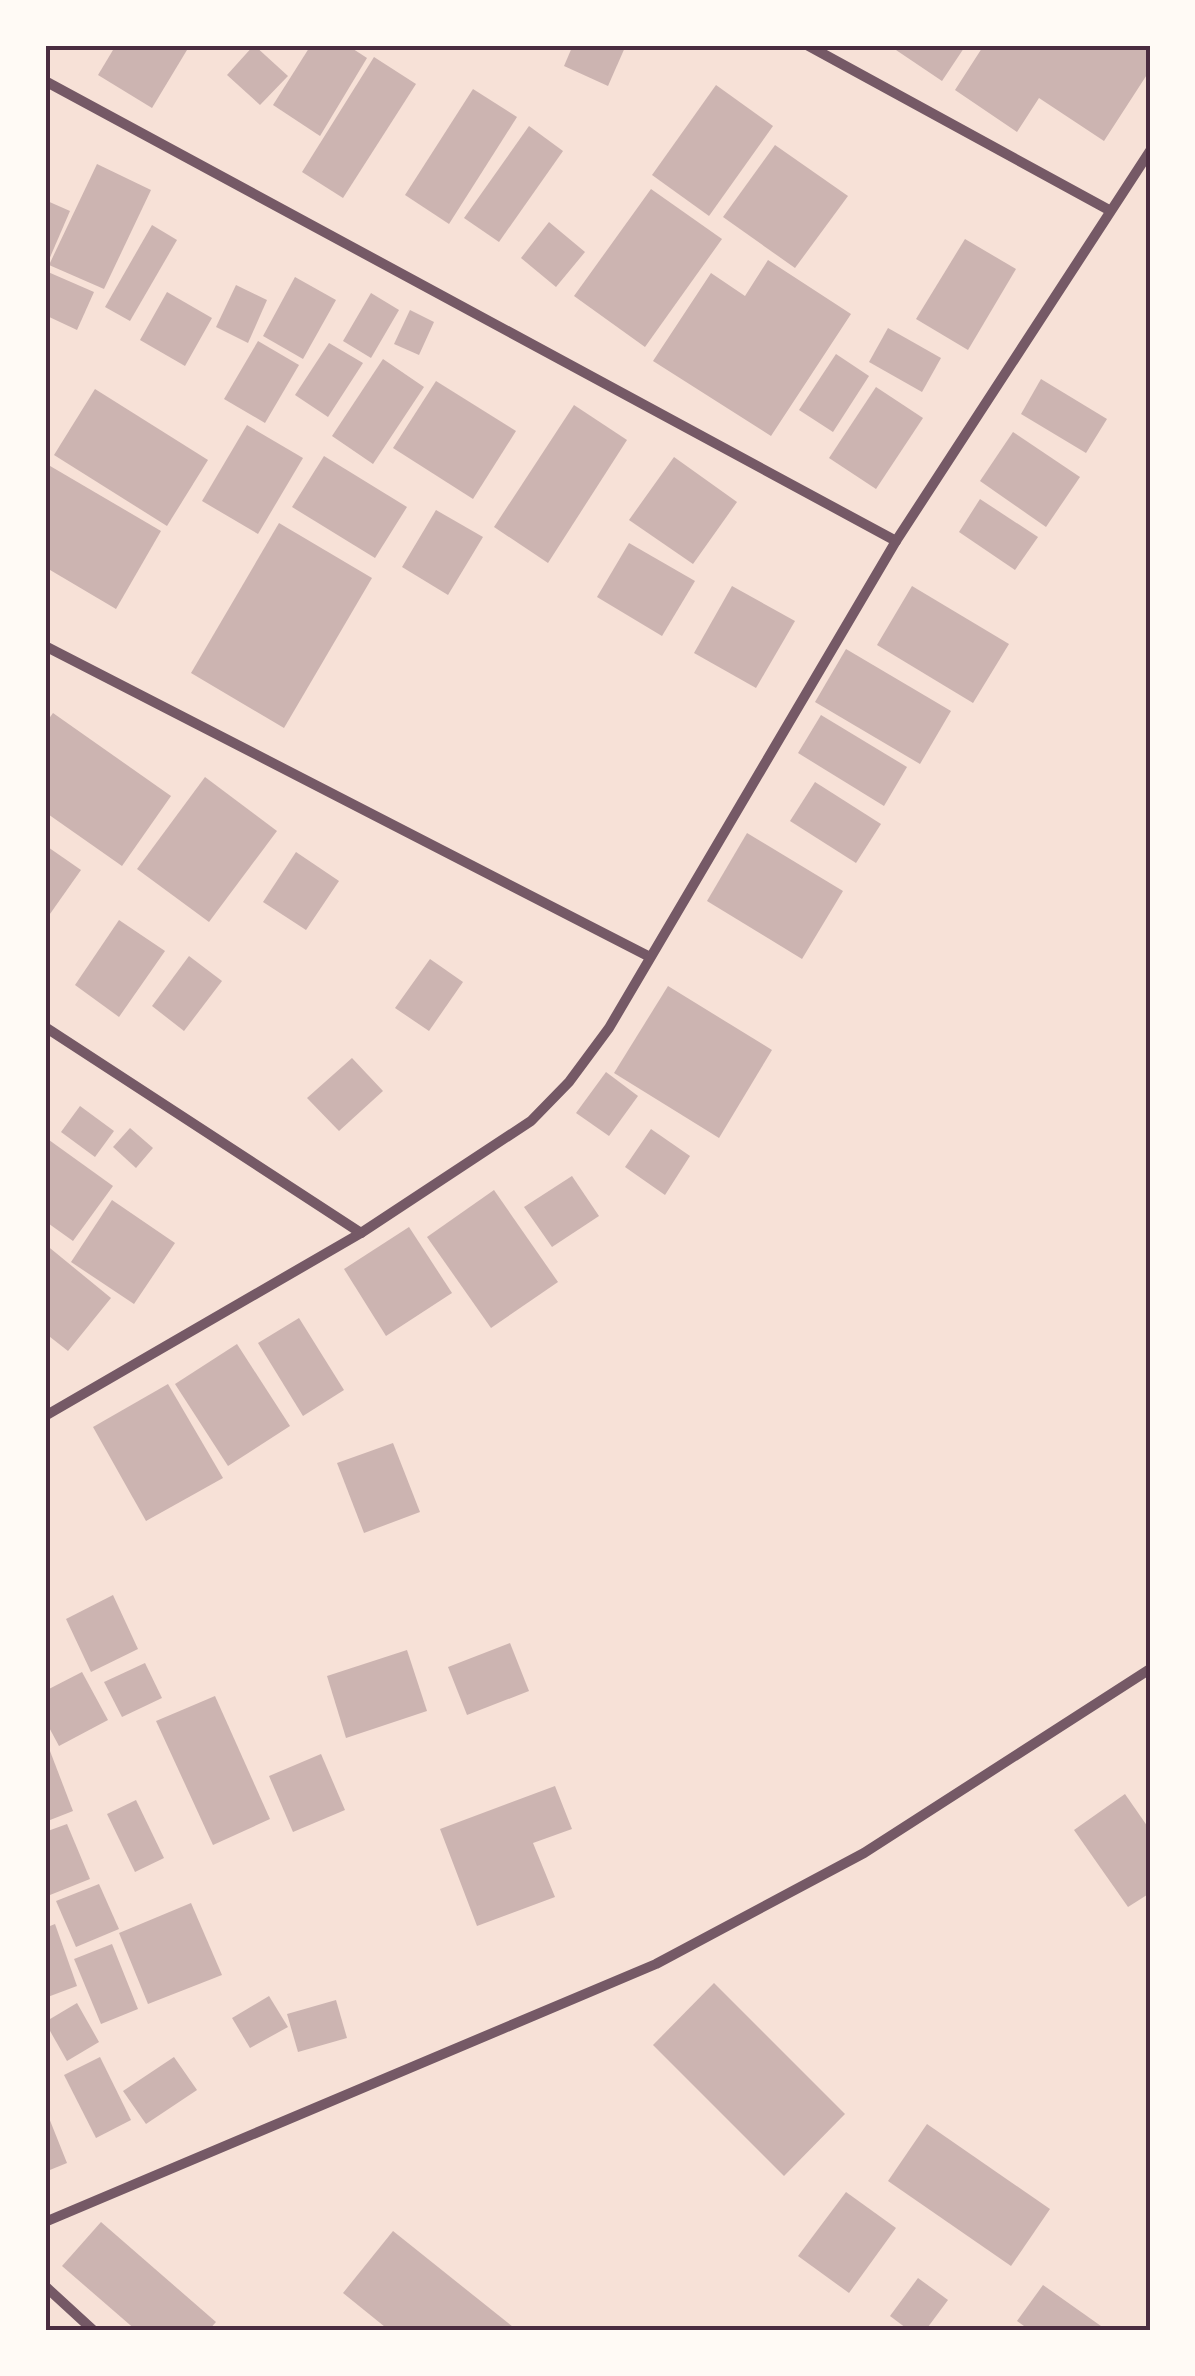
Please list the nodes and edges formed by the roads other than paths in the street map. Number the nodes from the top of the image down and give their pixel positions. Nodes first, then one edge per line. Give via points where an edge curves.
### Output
1 (806, 45) edge
2 (45, 81) edge
3 (1150, 151) edge
4 (1109, 210) junction
5 (896, 541) junction
6 (45, 646) edge
7 (648, 956) junction
8 (45, 1027) edge
9 (360, 1233) junction
10 (45, 1416) edge
11 (1150, 1669) edge
12 (45, 2222) edge
13 (45, 2286) edge
14 (94, 2331) edge

1 - 4 street
2 - 5 street
3 - 4 street
4 - 5 street
5 - 7 street
6 - 7 street
7 - 9 street via 599,1042 531,1121
8 - 9 street
9 - 10 street
11 - 12 street via 864,1853 688,1948
13 - 14 street

